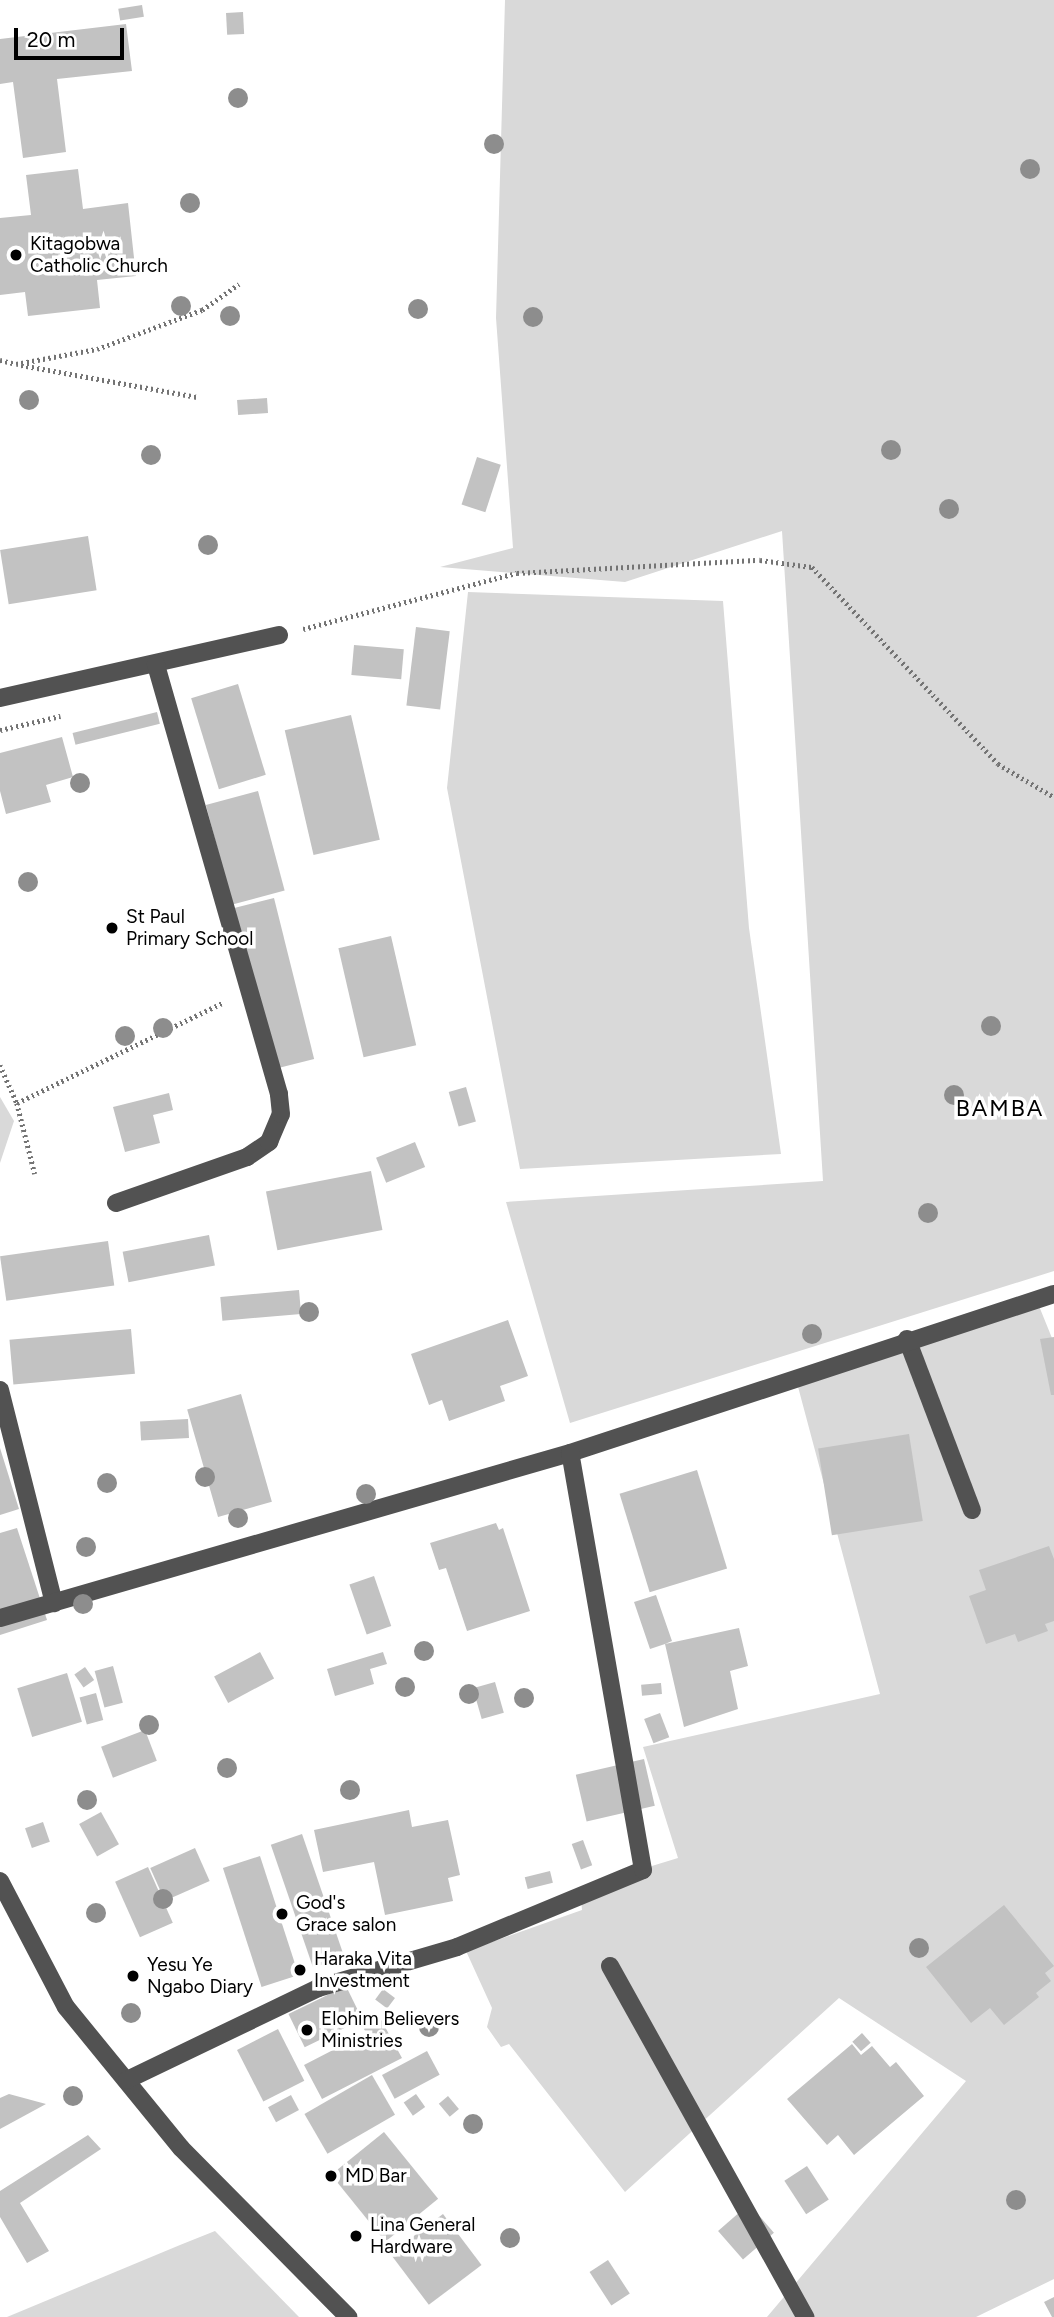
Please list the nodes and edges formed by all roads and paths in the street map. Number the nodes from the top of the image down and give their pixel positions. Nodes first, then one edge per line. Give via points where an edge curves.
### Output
1 (239, 284) dead end
2 (0, 360) edge
3 (16, 365) junction
4 (197, 397) dead end
5 (279, 635) joint
6 (156, 664) junction
7 (0, 698) edge
8 (1054, 797) edge
9 (250, 990) junction
10 (0, 1065) edge
11 (17, 1103) junction
12 (35, 1174) dead end
13 (116, 1203) dead end
14 (1054, 1293) edge
15 (907, 1339) junction
16 (0, 1390) edge
17 (570, 1452) junction
18 (972, 1510) dead end
19 (54, 1603) junction
20 (0, 1618) edge
21 (0, 1881) edge
22 (610, 1966) dead end
23 (127, 2080) junction
24 (348, 2317) edge
25 (805, 2317) edge

1 - 3 path via 202,310 97,349
2 - 3 path
3 - 4 path
5 - 6 street
5 - 8 path via 517,573 760,560 812,567 998,764
6 - 7 street
6 - 9 street
9 - 11 path
9 - 13 street via 279,1094 278,1130 247,1157
10 - 11 path
11 - 12 path
14 - 15 street
15 - 17 street
15 - 18 street
16 - 19 street
17 - 19 street
17 - 23 street via 643,1870 457,1947 318,1989
19 - 20 street
21 - 23 street via 66,2007
22 - 25 street
23 - 24 street via 181,2148

